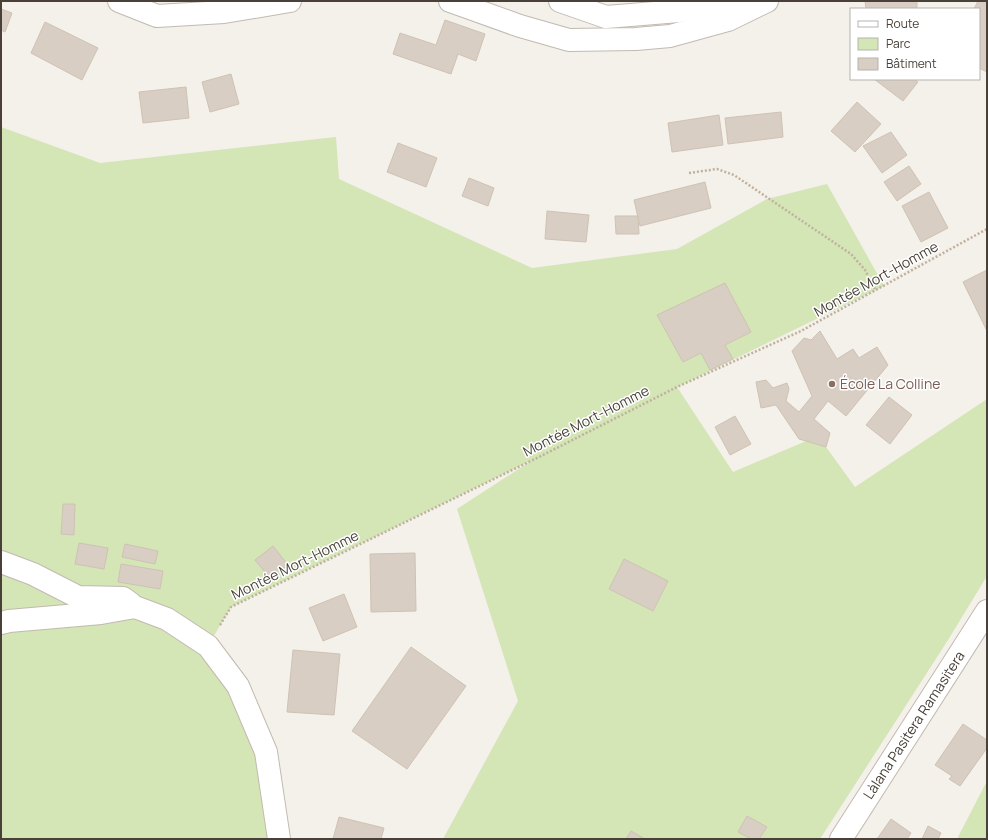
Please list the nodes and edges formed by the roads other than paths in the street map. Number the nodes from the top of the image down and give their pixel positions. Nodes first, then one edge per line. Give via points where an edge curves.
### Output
1 (119, 1) edge
2 (290, 1) edge
3 (450, 1) edge
4 (560, 1) edge
5 (733, 1) edge
6 (757, 2) edge
7 (1, 562) edge
8 (135, 607) junction
9 (987, 611) edge
10 (1, 623) edge
11 (279, 839) edge
12 (841, 839) edge

1 - 2 street via 158,16 224,12
3 - 6 street via 569,40 636,40 670,36 728,20
4 - 5 street via 606,17 679,11
7 - 8 street via 33,574 78,597 123,598
8 - 10 street
8 - 11 street via 167,619 208,646 238,686 266,752
9 - 12 street, Làlana Pasitera Ramasitera

